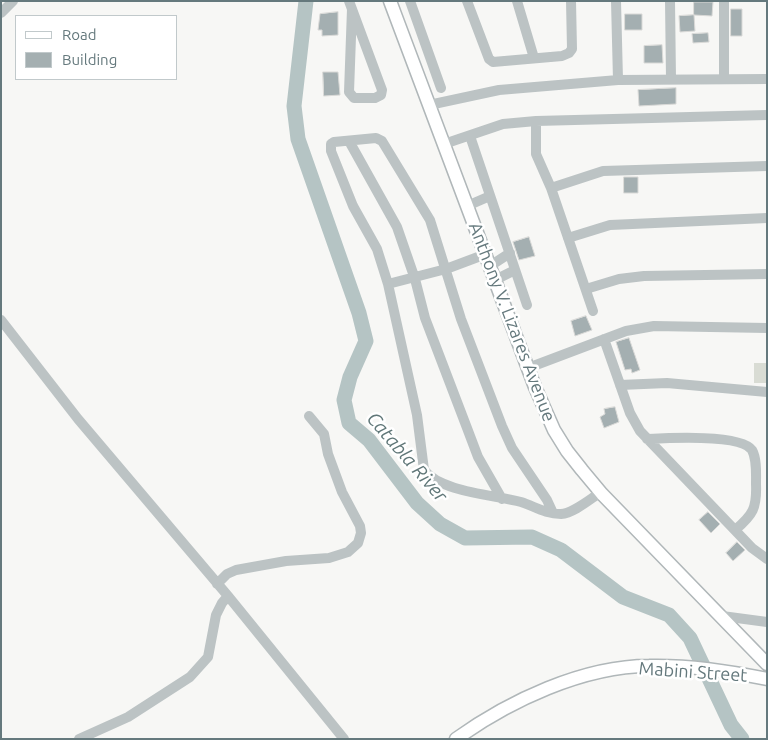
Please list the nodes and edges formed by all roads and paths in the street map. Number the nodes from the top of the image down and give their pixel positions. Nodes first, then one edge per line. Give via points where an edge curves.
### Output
1 (13, 1) edge
2 (390, 1) edge
3 (410, 1) edge
4 (467, 1) edge
5 (517, 1) edge
6 (571, 1) edge
7 (616, 1) edge
8 (670, 1) edge
9 (724, 1) edge
10 (350, 5) edge
11 (1, 12) edge
12 (534, 58) junction
13 (671, 79) junction
14 (724, 79) junction
15 (767, 79) edge
16 (618, 80) junction
17 (441, 88) dead end
18 (429, 105) junction
19 (767, 115) edge
20 (536, 121) junction
21 (470, 136) junction
22 (349, 141) junction
23 (444, 144) junction
24 (767, 166) edge
25 (551, 188) junction
26 (490, 196) junction
27 (467, 206) junction
28 (767, 218) edge
29 (568, 238) junction
30 (510, 254) junction
31 (488, 260) junction
32 (446, 269) junction
33 (515, 270) junction
34 (767, 274) edge
35 (415, 279) junction
36 (495, 280) junction
37 (388, 284) junction
38 (586, 289) junction
39 (527, 305) dead end
40 (593, 311) dead end
41 (1, 320) edge
42 (767, 328) edge
43 (604, 339) junction
44 (528, 368) junction
45 (620, 385) junction
46 (767, 392) edge
47 (309, 416) dead end
48 (647, 439) junction
49 (601, 492) junction
50 (502, 499) junction
51 (553, 513) junction
52 (735, 530) junction
53 (767, 559) edge
54 (217, 584) junction
55 (228, 596) junction
56 (722, 616) junction
57 (767, 622) edge
58 (751, 650) junction
59 (767, 664) edge
60 (739, 673) junction
61 (767, 679) edge
62 (79, 739) edge
63 (344, 739) edge
64 (456, 739) edge

1 - 11 street
2 - 18 main road, Anthony V. Lizares Avenue
3 - 17 street
4 - 12 street via 491,61
5 - 12 street
6 - 12 street via 572,49 566,56
7 - 16 street
8 - 13 street
9 - 14 street
10 - 10 street via 349,92 354,98 378,97 382,90
13 - 14 street
13 - 16 street
14 - 15 street
16 - 18 street via 499,90
18 - 23 main road, Anthony V. Lizares Avenue
19 - 20 street
20 - 21 street via 503,124
20 - 25 street via 536,154
21 - 23 street
21 - 26 street
22 - 32 street via 376,138 386,146 430,220
22 - 35 street via 397,227
22 - 37 street via 334,142 331,151 353,206 377,249
23 - 27 main road, Anthony V. Lizares Avenue
24 - 25 street via 603,171
25 - 29 street
26 - 27 street
26 - 30 street
27 - 31 main road, Anthony V. Lizares Avenue
28 - 29 street via 610,225
29 - 38 street
30 - 31 street
30 - 33 street
31 - 32 street
31 - 36 main road, Anthony V. Lizares Avenue
32 - 35 street
32 - 51 street via 461,318 512,448
33 - 36 street
33 - 39 street
34 - 38 street via 644,276 619,279
35 - 37 street
35 - 50 street via 425,318 475,450
36 - 44 main road, Anthony V. Lizares Avenue
37 - 50 street via 417,415 424,470 448,485
38 - 40 street
41 - 54 street
42 - 43 street via 654,326
43 - 44 street
43 - 45 street
44 - 49 main road, Anthony V. Lizares Avenue via 554,430 567,452
45 - 46 street via 668,383
45 - 48 street via 635,423
47 - 54 street via 324,434 342,492 360,526 358,543 348,552 329,558 286,561 236,570
48 - 52 street
48 - 52 street via 713,439 746,444 751,449 756,467 755,507
49 - 51 street via 566,513
49 - 56 main road, Anthony V. Lizares Avenue
50 - 51 street
52 - 53 street
54 - 55 street
55 - 62 street via 216,615 208,657 190,676 128,717
55 - 63 street
56 - 57 street
56 - 58 main road, Anthony V. Lizares Avenue
58 - 59 main road, Anthony V. Lizares Avenue
58 - 60 main road via 750,659
60 - 61 main road, Mabini Street
60 - 64 main road, Mabini Street via 642,666 595,674 547,688 501,710

